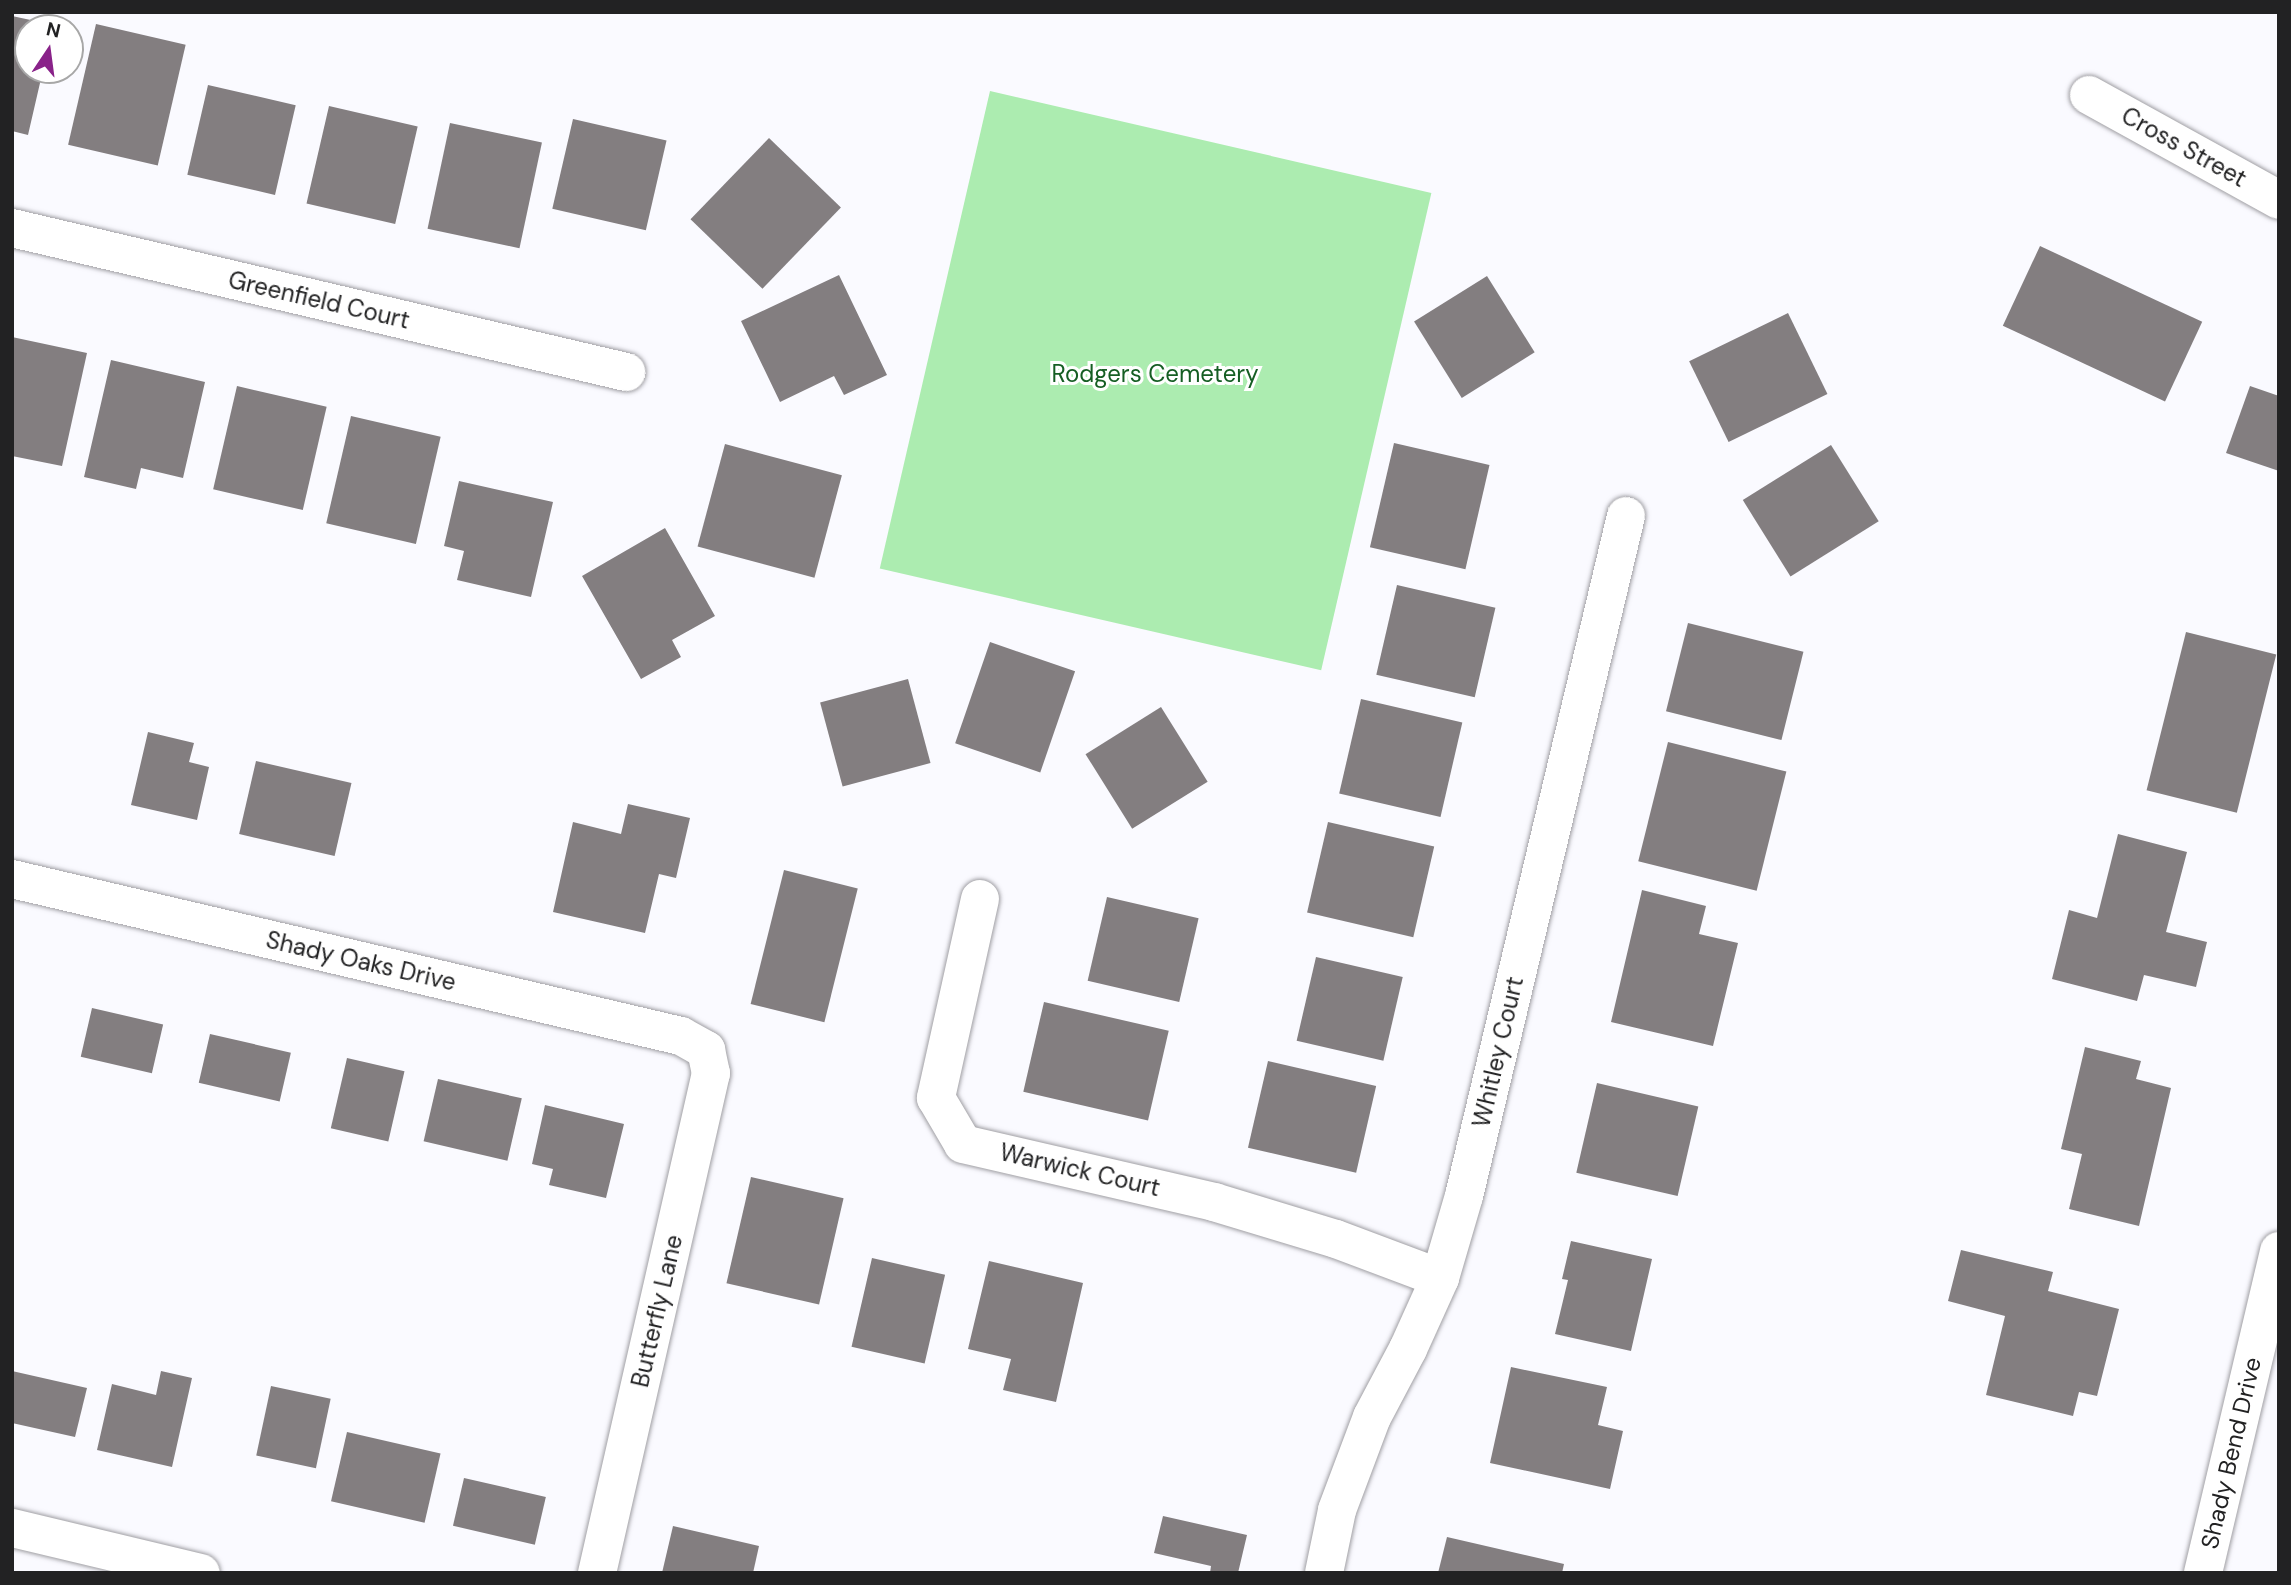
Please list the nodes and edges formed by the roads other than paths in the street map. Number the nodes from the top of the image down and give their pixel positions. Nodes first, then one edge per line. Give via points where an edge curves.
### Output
1 (2089, 95) dead end
2 (2279, 200) edge
3 (12, 228) edge
4 (626, 372) dead end
5 (1626, 516) dead end
6 (12, 879) edge
7 (980, 899) dead end
8 (706, 1050) joint
9 (2279, 1251) edge
10 (1440, 1278) junction
11 (12, 1528) edge
12 (201, 1573) edge
13 (597, 1573) edge
14 (1324, 1573) edge
15 (2203, 1573) edge

1 - 2 street, Cross Street
3 - 4 street, Greenfield Court
5 - 10 street, Whitley Court via 1464,1196
6 - 8 street, Shady Oaks Drive via 681,1036
7 - 10 street, Warwick Court via 936,1098 963,1144 1214,1202 1336,1239
8 - 13 street, Butterfly Lane via 711,1073
9 - 15 street, Shady Bend Drive
10 - 14 street, Whitley Court via 1372,1417 1337,1510
11 - 12 street

